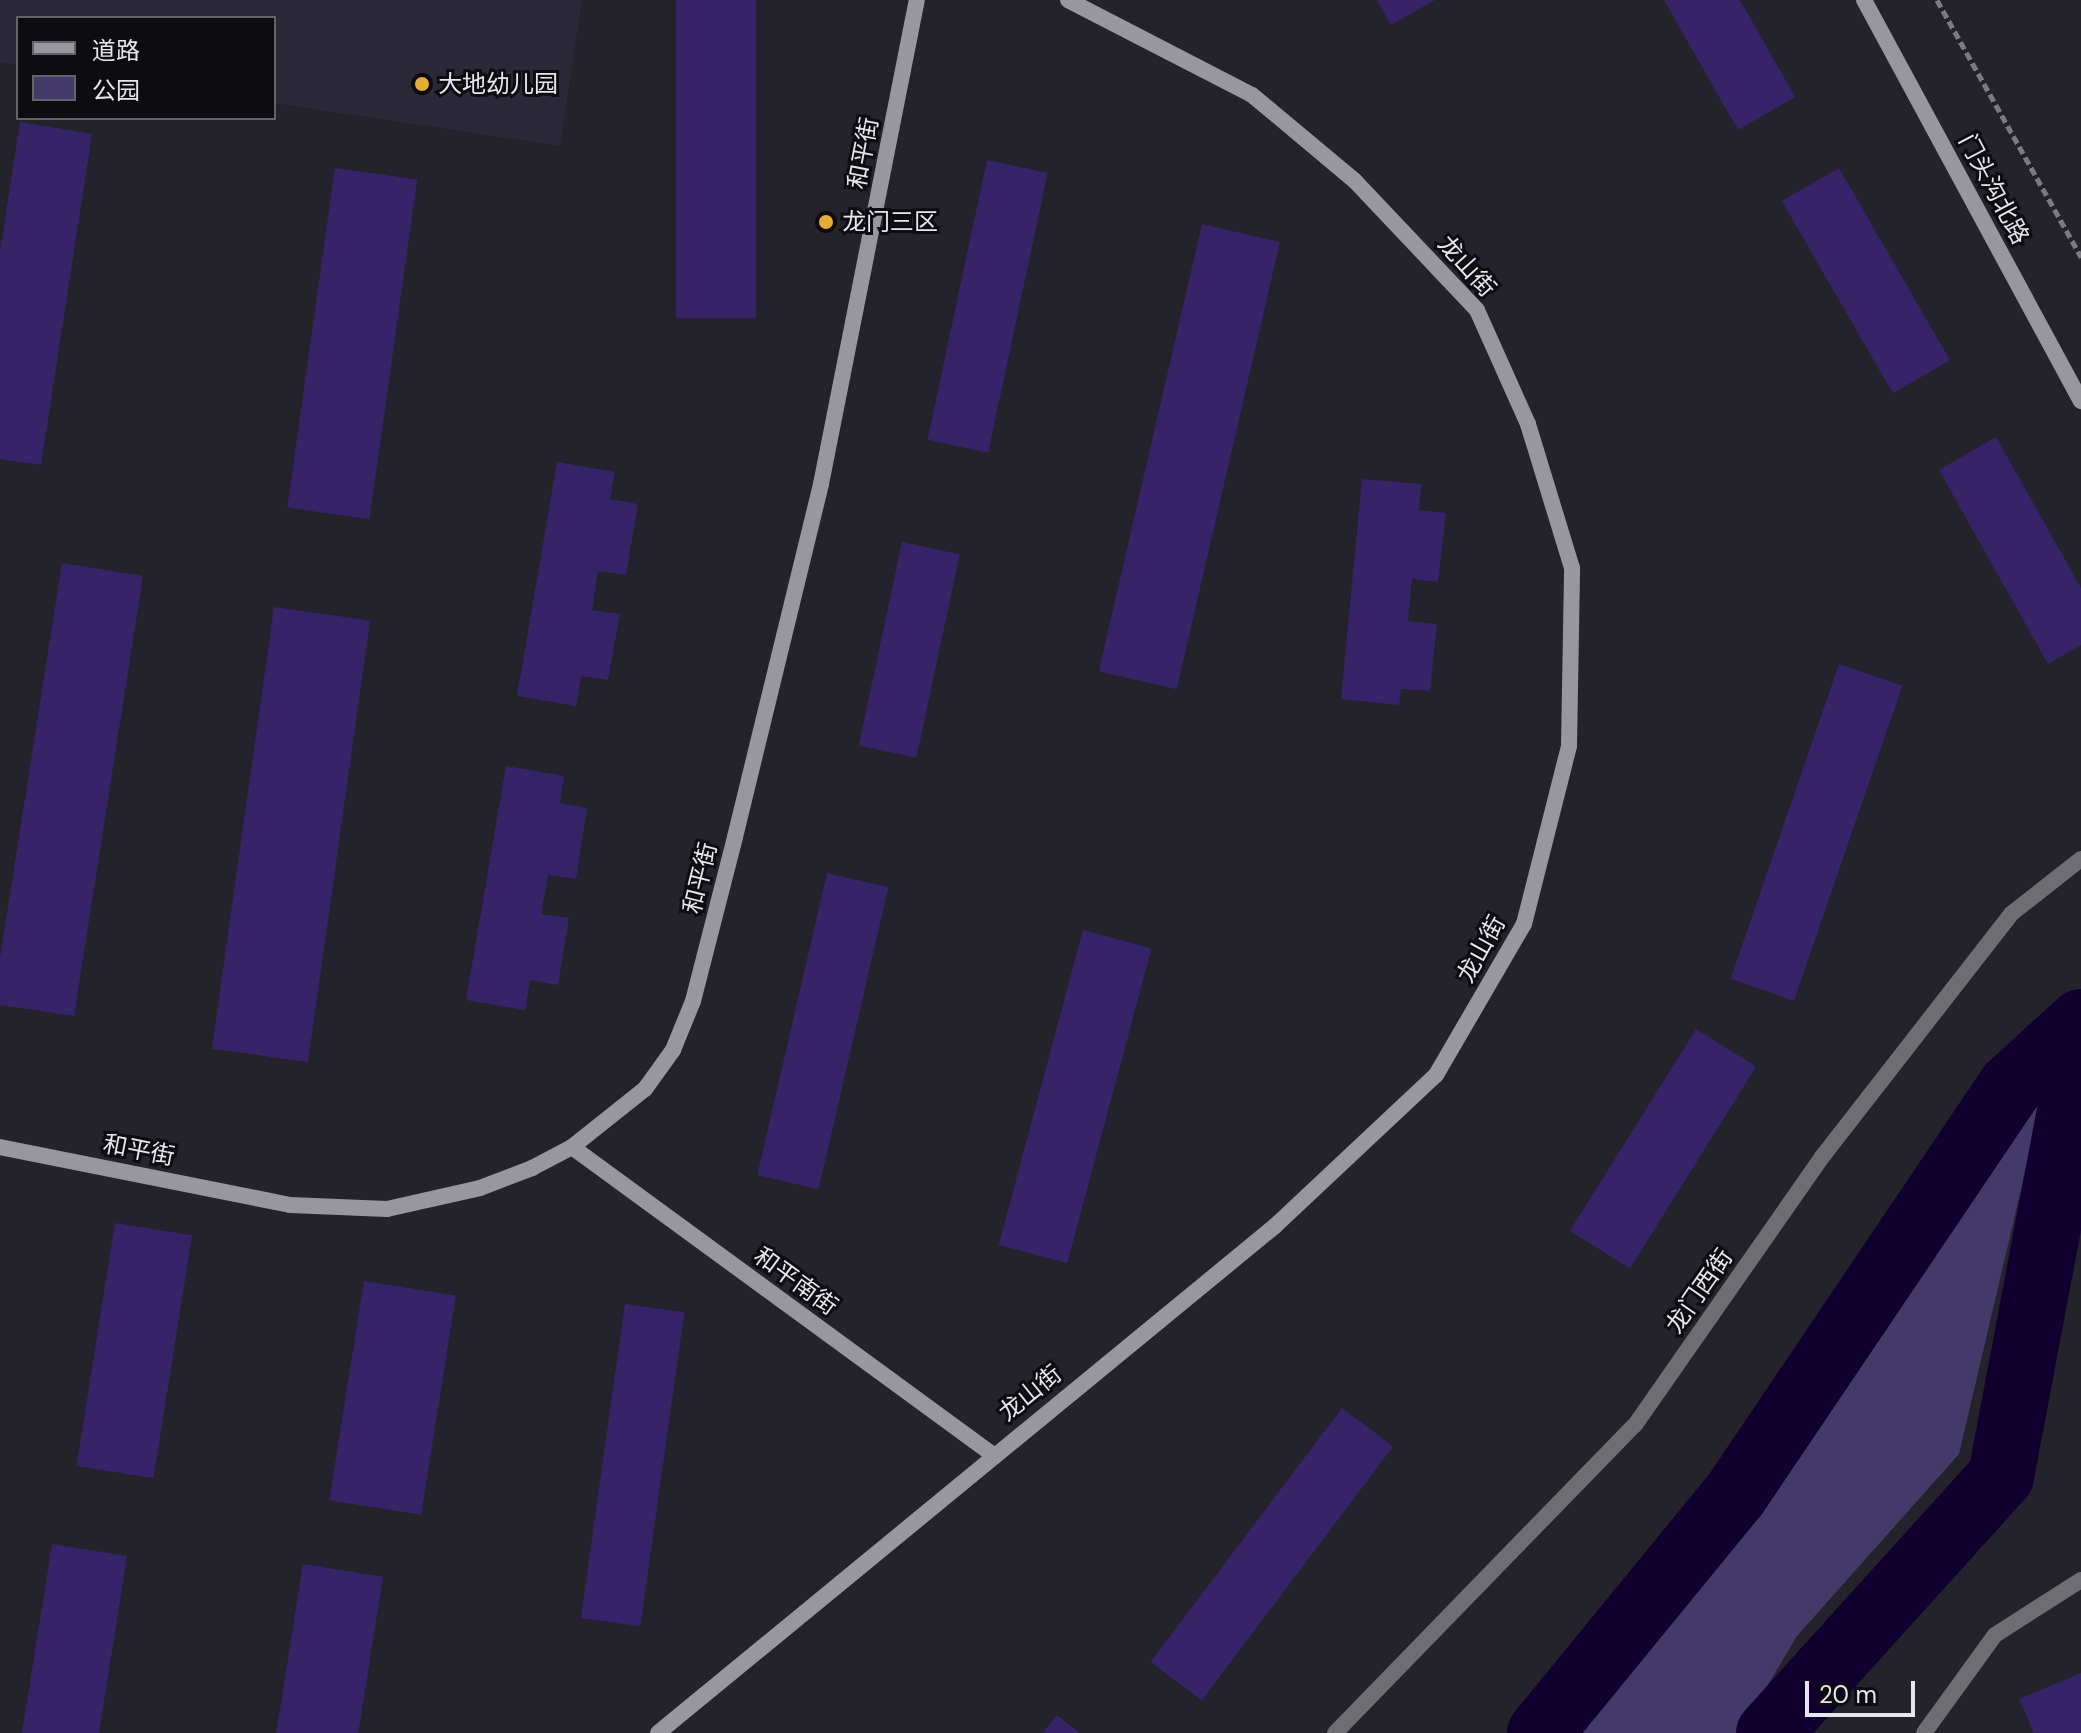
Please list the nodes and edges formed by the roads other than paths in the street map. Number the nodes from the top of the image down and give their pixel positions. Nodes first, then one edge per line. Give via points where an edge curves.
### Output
1 (917, 0) edge
2 (1068, 0) edge
3 (1864, 0) edge
4 (2081, 401) edge
5 (2081, 859) edge
6 (0, 1147) edge
7 (572, 1147) junction
8 (992, 1454) junction
9 (2081, 1580) edge
10 (658, 1733) edge
11 (1335, 1733) edge
12 (1924, 1733) edge

1 - 7 street, 和平街 via 821,484 693,1001 673,1050 645,1089
2 - 8 street, 龙山街 via 1252,95 1355,181 1477,310 1528,424 1572,568 1569,746 1524,924 1436,1075 1275,1226
3 - 4 street, 门头沟北路
5 - 11 street, 龙门西街 via 2011,914 1822,1157 1635,1425
6 - 7 street, 和平街 via 290,1205 387,1209 480,1188
7 - 8 street, 和平南街
8 - 10 street, 龙山街
9 - 12 street via 1995,1635

